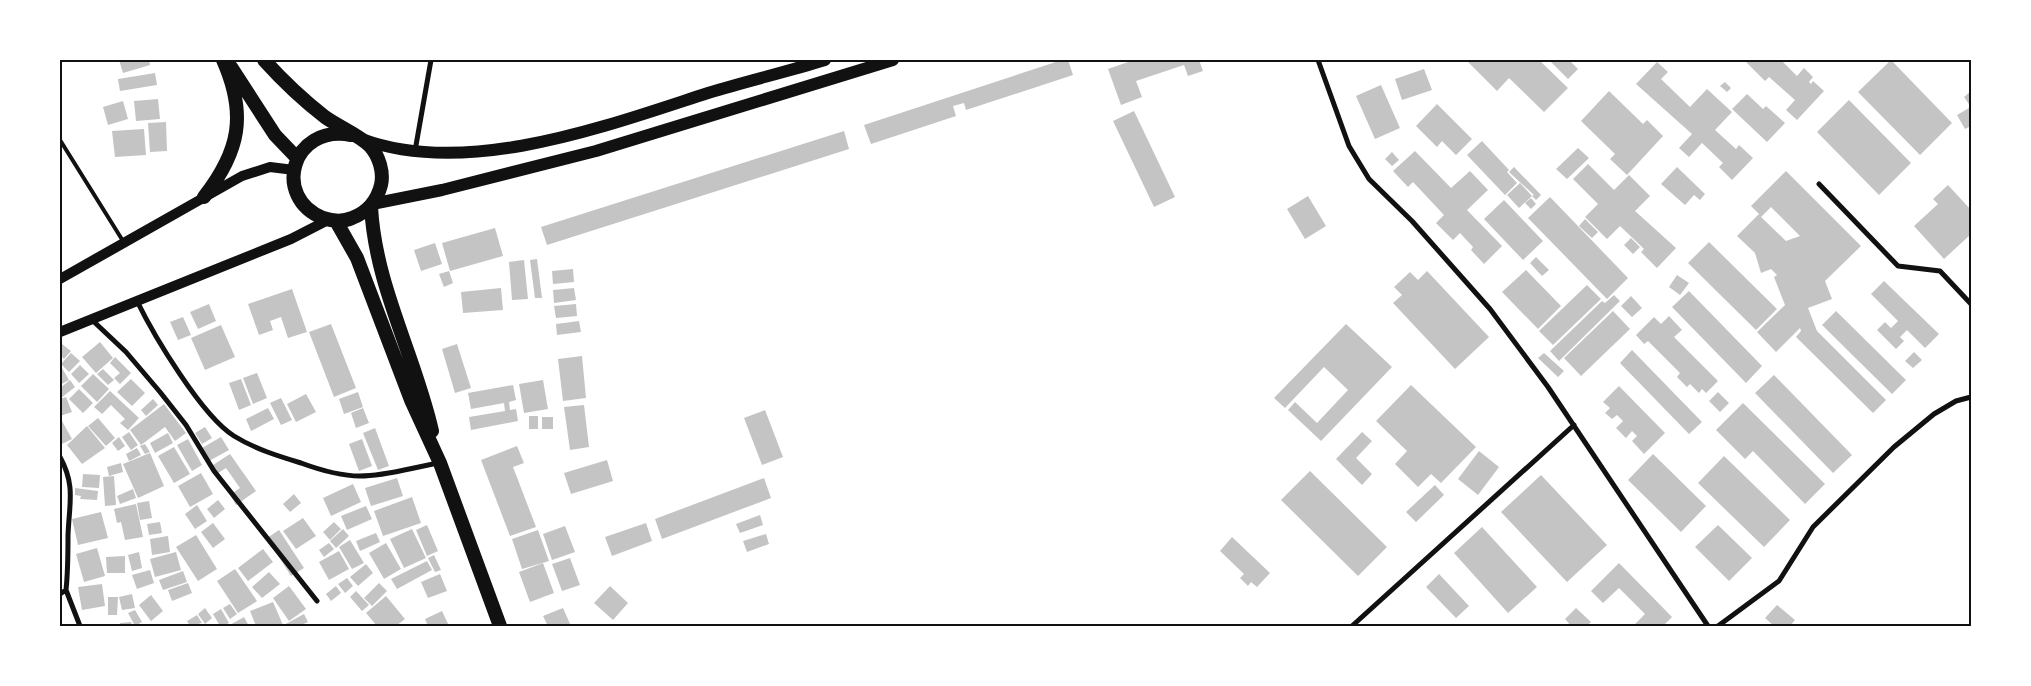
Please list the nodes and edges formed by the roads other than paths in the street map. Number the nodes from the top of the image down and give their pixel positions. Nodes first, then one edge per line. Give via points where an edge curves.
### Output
1 (225, 60) edge
2 (264, 60) edge
3 (431, 60) edge
4 (893, 60) edge
5 (1318, 60) edge
6 (819, 61) edge
7 (356, 136) junction
8 (60, 140) edge
9 (415, 152) junction
10 (296, 164) junction
11 (1819, 184) dead end
12 (204, 197) junction
13 (371, 205) junction
14 (332, 220) junction
15 (123, 241) junction
16 (60, 279) edge
17 (136, 301) junction
18 (1971, 304) edge
19 (91, 319) junction
20 (60, 332) edge
21 (1971, 397) edge
22 (1574, 425) junction
23 (60, 457) edge
24 (439, 461) junction
25 (66, 590) junction
26 (60, 594) edge
27 (317, 601) dead end
28 (80, 626) edge
29 (500, 626) edge
30 (1352, 626) edge
31 (1708, 626) edge
32 (1718, 626) edge

1 - 10 highway
1 - 12 highway via 234,92 237,128 228,162
2 - 7 highway via 303,98
3 - 9 street
4 - 13 main road via 596,151
5 - 22 street via 1349,146 1369,179 1412,221 1490,309
6 - 9 main road via 626,119 523,145 454,153
7 - 9 main road via 397,150
7 - 10 highway via 338,132 314,139 304,148
7 - 13 highway via 370,146 381,168 379,193
8 - 15 lane
10 - 12 main road via 258,170
10 - 14 highway via 294,183 298,196 316,215
11 - 18 street via 1898,266 1940,271
12 - 15 main road
13 - 14 highway via 349,219
13 - 24 highway via 374,240 383,277 425,400
14 - 17 main road
14 - 24 highway via 357,258 411,400
15 - 16 main road
17 - 19 main road
17 - 24 street via 149,327 213,417 232,435 247,443 347,476
19 - 20 main road
19 - 27 street via 126,352 160,392 186,425 214,471
21 - 32 street via 1956,401 1934,414 1894,447 1813,527 1779,581
22 - 30 street
22 - 31 street
23 - 25 street via 72,491
24 - 29 highway
25 - 26 street
25 - 28 street

